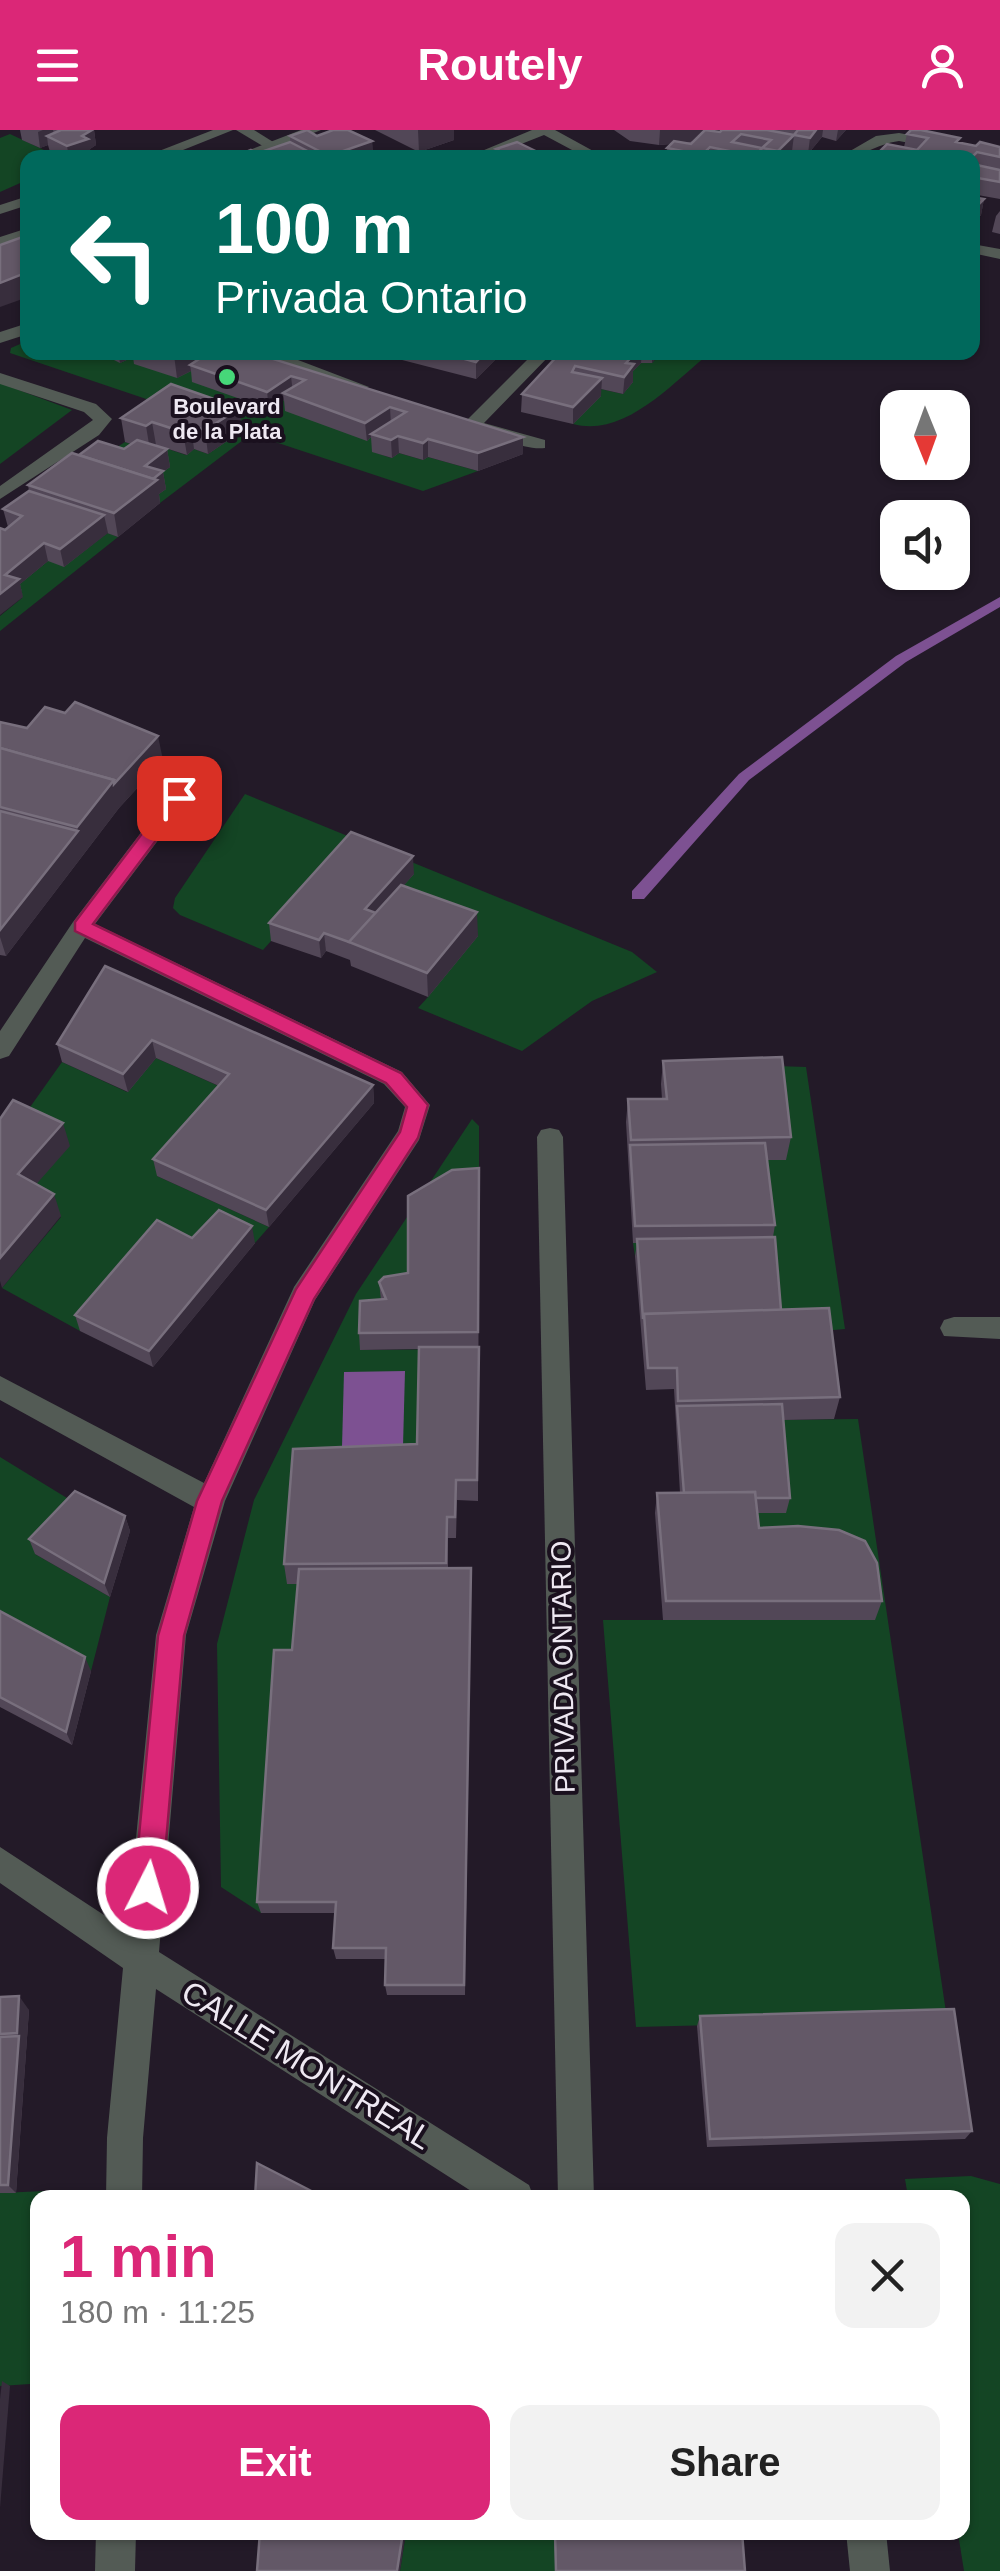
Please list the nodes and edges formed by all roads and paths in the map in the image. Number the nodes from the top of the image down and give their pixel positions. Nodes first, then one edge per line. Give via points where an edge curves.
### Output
1 (226, 130) edge
2 (243, 130) edge
3 (314, 130) edge
4 (544, 130) edge
5 (271, 137) edge
6 (170, 150) edge
7 (249, 150) edge
8 (493, 150) edge
9 (583, 150) edge
10 (861, 150) edge
11 (968, 150) edge
12 (283, 360) edge
13 (536, 360) edge
14 (0, 378) edge
15 (386, 395) edge
16 (538, 444) dead end
17 (0, 494) edge
18 (179, 798) dead end
19 (82, 926) junction
20 (0, 1050) edge
21 (550, 1138) dead end
22 (954, 1328) dead end
23 (1000, 1328) edge
24 (0, 1387) edge
25 (210, 1501) junction
26 (0, 1863) edge
27 (142, 1960) junction
28 (124, 2190) edge
29 (503, 2190) edge
30 (576, 2190) edge
31 (116, 2540) edge
32 (867, 2540) edge
33 (115, 2571) edge
34 (870, 2571) edge

1 - 6 street
2 - 5 street
3 - 5 street
4 - 8 street
4 - 9 street
5 - 7 street
10 - 11 street via 899,137
12 - 15 street
13 - 16 street via 465,420
14 - 17 street via 90,408 103,419
18 - 19 street
19 - 20 street
19 - 25 street via 394,1078 418,1105 410,1133 304,1295
21 - 30 street, PRIVADA ONTARIO
22 - 23 street
24 - 25 street
25 - 27 street via 171,1636
26 - 27 street, CALLE MONTREAL
27 - 28 street
27 - 29 street, CALLE MONTREAL
31 - 33 street
32 - 34 street

